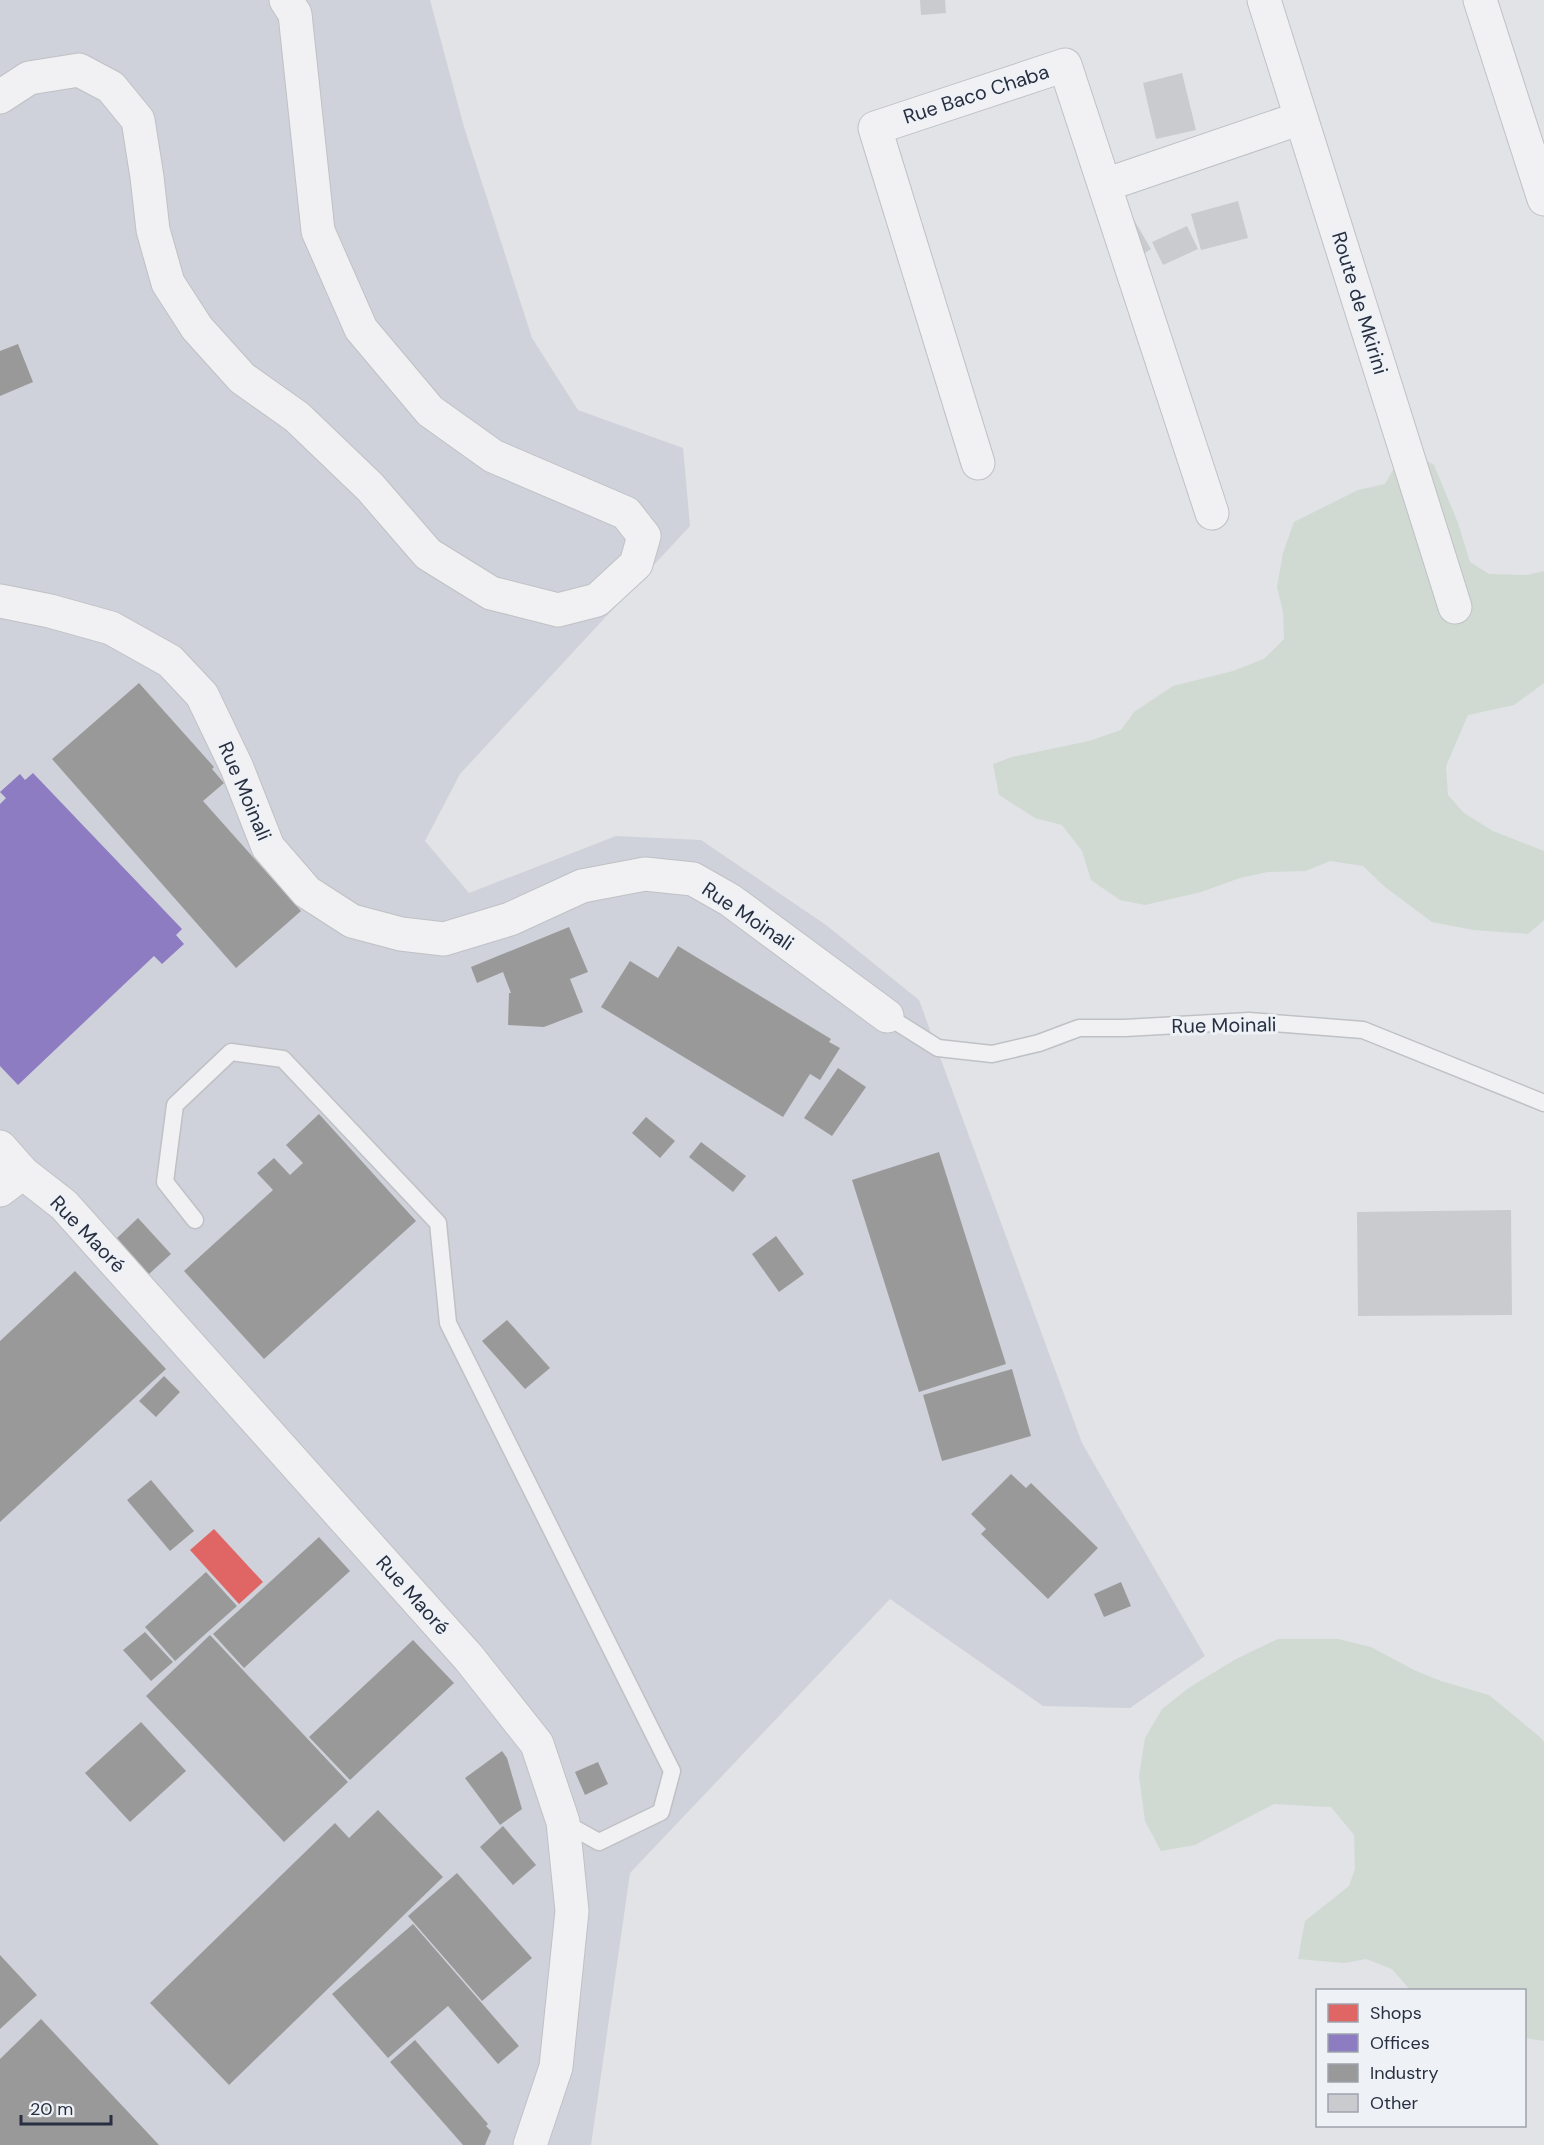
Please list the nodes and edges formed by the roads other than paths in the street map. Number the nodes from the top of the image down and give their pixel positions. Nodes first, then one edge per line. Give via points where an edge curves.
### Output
1 (286, 0) edge
2 (1264, 0) edge
3 (1480, 0) edge
4 (0, 97) edge
5 (1301, 118) junction
6 (1105, 185) junction
7 (1544, 199) edge
8 (978, 463) dead end
9 (1212, 513) dead end
10 (0, 601) edge
11 (1455, 607) dead end
12 (887, 1016) joint
13 (1544, 1103) edge
14 (0, 1147) edge
15 (12, 1181) edge
16 (195, 1220) dead end
17 (563, 1822) junction
18 (530, 2145) edge

1 - 4 street via 295,14 318,231 361,329 430,411 494,456 626,513 644,536 636,564 597,600 558,610 491,593 428,554 370,487 297,417 242,378 197,328 168,283 153,230 138,120 111,87 79,70 29,78
2 - 5 street, Route de Mkirini
3 - 7 street
5 - 6 street
5 - 11 street, Route de Mkirini
6 - 8 street, Rue Baco Chaba via 1065,65 875,128
6 - 9 street, Rue Baco Chaba
10 - 12 street, Rue Moinali via 111,628 170,661 202,695 242,778 268,847 307,892 352,921 401,934 444,939 510,919 582,886 645,874 693,879 730,900
12 - 13 lane, Rue Moinali via 938,1048 992,1054 1079,1028 1249,1021 1363,1030
14 - 15 street, Rue Maoré
15 - 17 street, Rue Maoré via 64,1205 469,1658 537,1744
16 - 17 lane via 165,1182 176,1105 231,1052 284,1059 438,1222 448,1323 672,1771 661,1812 599,1842
17 - 18 street, Rue Maoré via 572,1911 566,1978 556,2067

